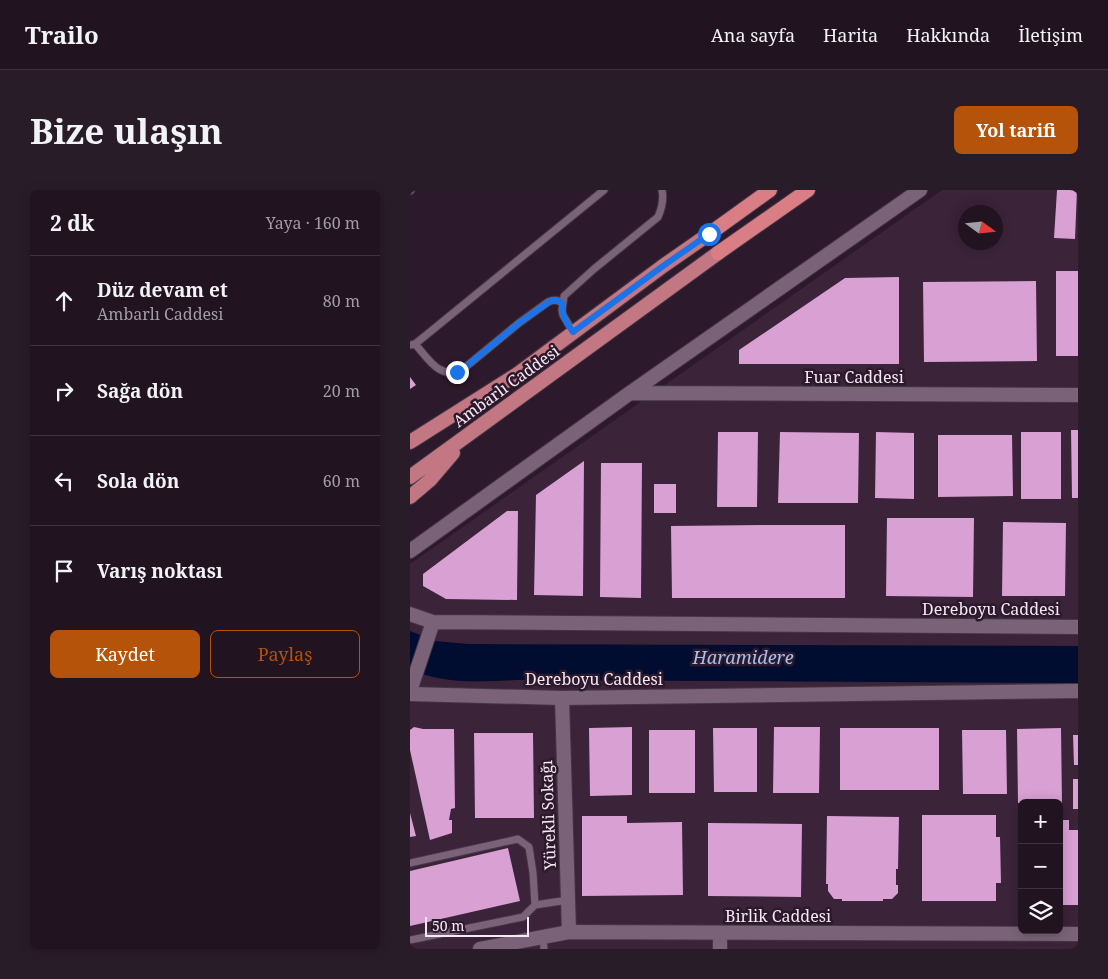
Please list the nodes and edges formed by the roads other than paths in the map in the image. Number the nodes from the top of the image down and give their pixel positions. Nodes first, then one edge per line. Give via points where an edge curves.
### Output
1 (604, 190) edge
2 (662, 190) edge
3 (760, 190) edge
4 (770, 190) edge
5 (808, 190) edge
6 (920, 190) edge
7 (709, 234) junction
8 (718, 253) joint
9 (562, 303) junction
10 (573, 332) junction
11 (412, 344) edge
12 (630, 393) junction
13 (1078, 395) edge
14 (470, 434) junction
15 (410, 442) edge
16 (410, 477) edge
17 (410, 497) edge
18 (410, 551) edge
19 (410, 614) edge
20 (432, 627) junction
21 (1078, 627) edge
22 (412, 688) edge
23 (1078, 691) edge
24 (562, 698) junction
25 (410, 863) edge
26 (568, 900) junction
27 (535, 905) junction
28 (569, 932) junction
29 (720, 933) junction
30 (1078, 934) edge
31 (410, 940) edge
32 (543, 943) edge
33 (480, 949) edge
34 (720, 949) edge

1 - 11 lane via 426,336
2 - 9 lane via 663,201 658,217 594,269 564,296
3 - 7 highway
4 - 7 highway
5 - 8 highway
6 - 12 street
7 - 10 main road, Ambarlı Caddesi
8 - 14 main road, Ambarlı Caddesi
9 - 10 lane via 563,315
9 - 11 lane via 556,300 548,302 457,372 437,369
10 - 15 main road, Ambarlı Caddesi via 516,375
12 - 13 street, Fuar Caddesi
12 - 18 street
14 - 16 main road, Ambarlı Caddesi
14 - 17 main road via 430,480
19 - 20 street
20 - 21 street, Dereboyu Caddesi
20 - 22 street
22 - 24 street, Dereboyu Caddesi
23 - 24 street, Dereboyu Caddesi
24 - 26 street, Yürekli Sokağı
25 - 27 lane via 518,839 529,847
26 - 27 lane
26 - 28 street, Yürekli Sokağı
27 - 31 lane via 523,917
28 - 29 street, Birlik Caddesi
28 - 32 street, Birlik Caddesi
29 - 30 street, Birlik Caddesi
29 - 34 street
32 - 33 street, Birlik Caddesi

